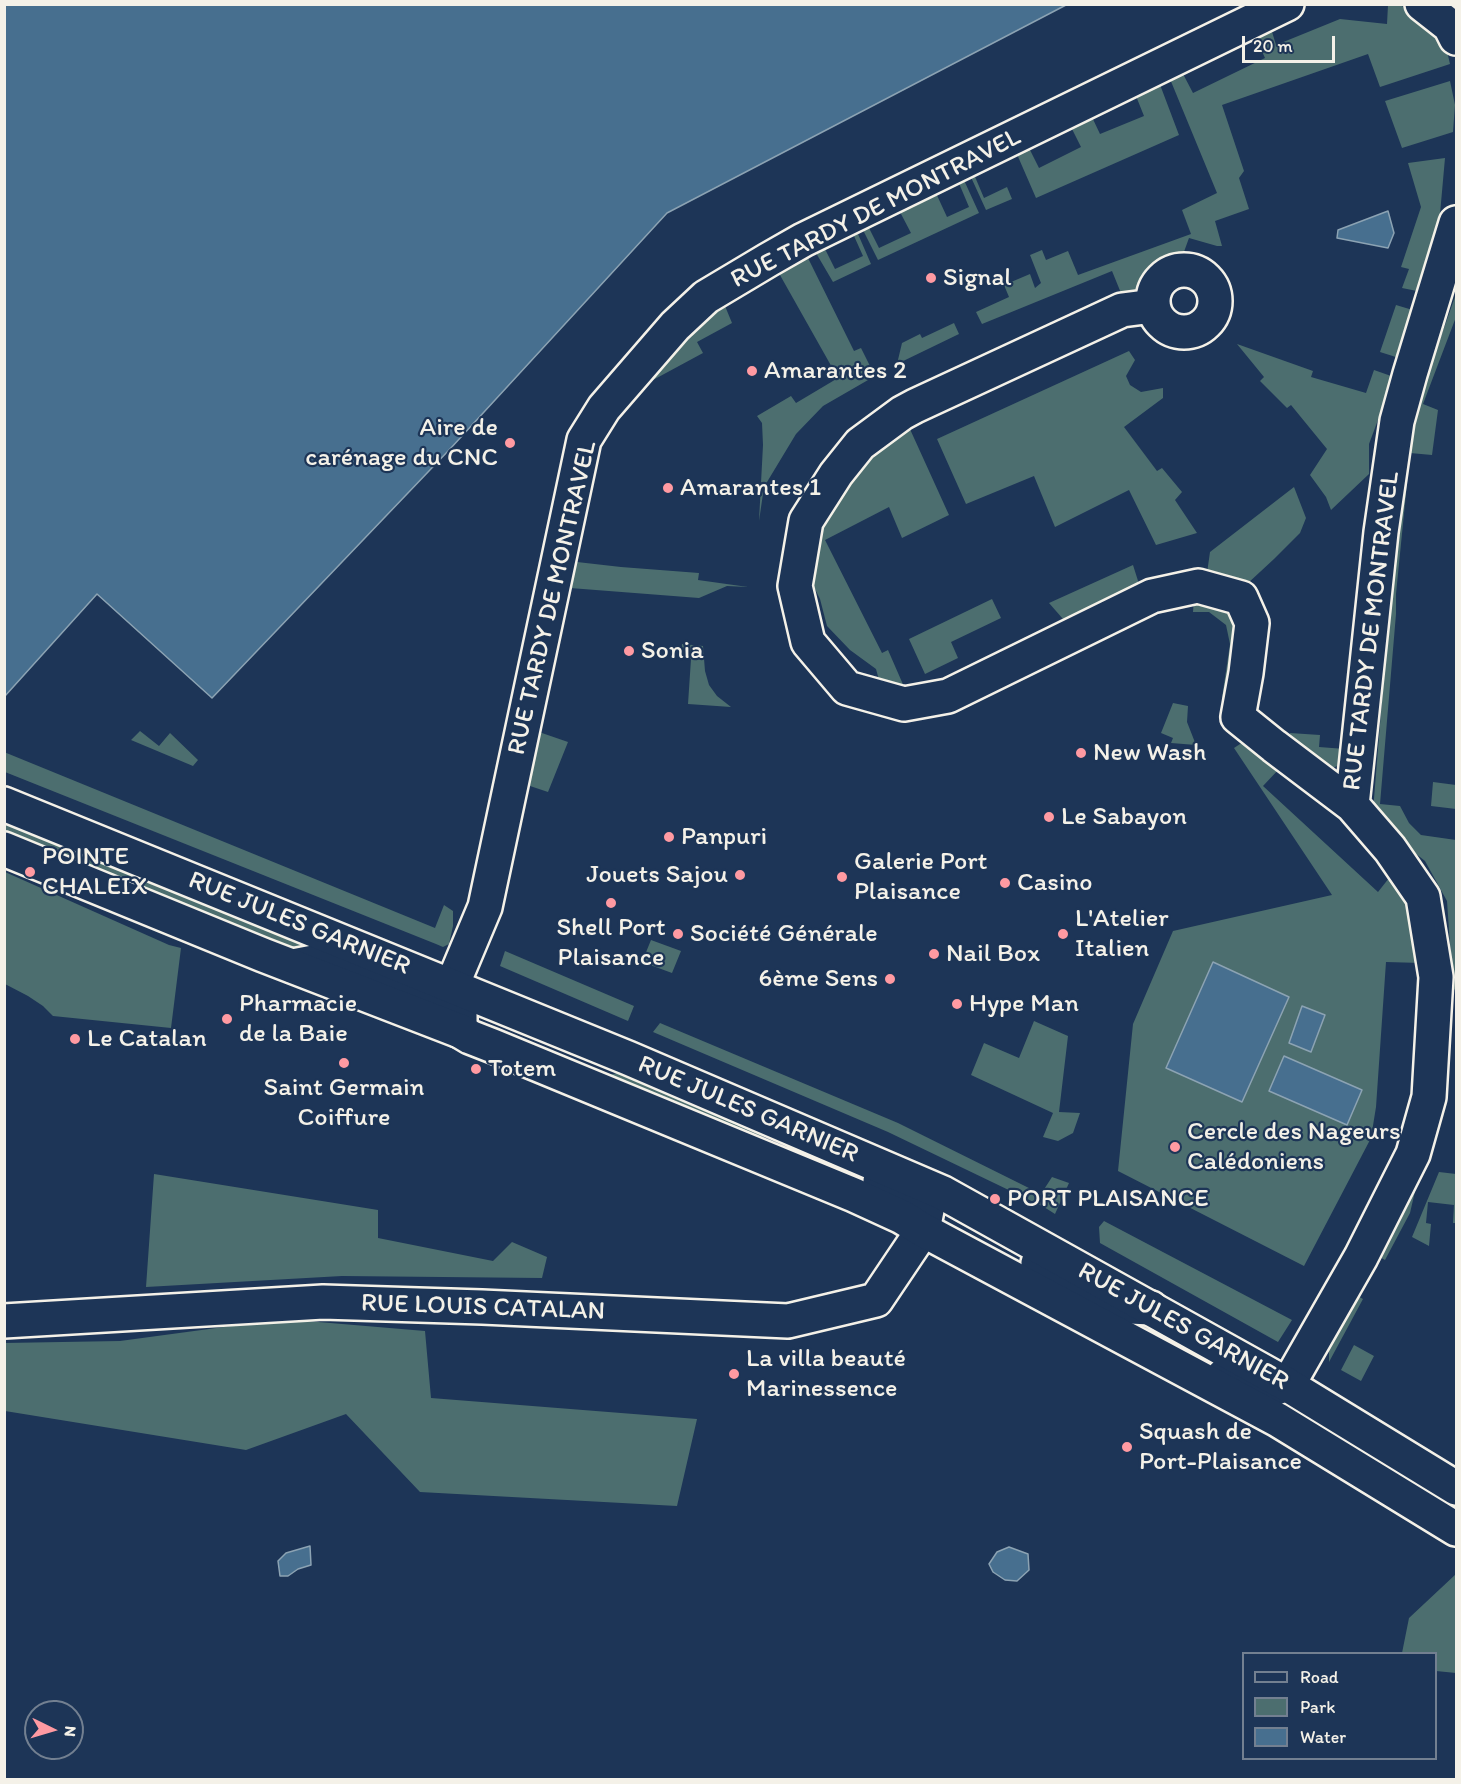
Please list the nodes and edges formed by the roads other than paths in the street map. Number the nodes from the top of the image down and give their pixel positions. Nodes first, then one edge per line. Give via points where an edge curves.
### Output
1 (1287, 4) edge
2 (1422, 4) edge
3 (1456, 38) edge
4 (1456, 223) edge
5 (1153, 306) dead end
6 (4, 804) edge
7 (1352, 805) junction
8 (4, 849) edge
9 (293, 966) junction
10 (453, 986) junction
11 (460, 1030) junction
12 (756, 1114) junction
13 (923, 1230) junction
14 (1151, 1308) junction
15 (4, 1321) edge
16 (1107, 1328) junction
17 (1286, 1384) junction
18 (1456, 1488) edge
19 (1394, 1491) junction
20 (1456, 1529) edge

1 - 10 street, RUE TARDY DE MONTRAVEL via 768,260 706,297 627,380 584,440 484,907
2 - 3 street via 1450,26
4 - 7 street, RUE TARDY DE MONTRAVEL via 1397,421
5 - 7 street via 1122,310 915,406 860,444 806,521 795,586 808,642 847,688 904,704 948,696 1152,596 1198,586 1241,598 1252,623 1238,717
6 - 10 street, RUE JULES GARNIER
7 - 17 street, RUE TARDY DE MONTRAVEL via 1390,849 1423,897 1437,977 1429,1097 1413,1154 1361,1257
8 - 9 street, RUE JULES GARNIER
9 - 10 street via 324,960 428,998
9 - 11 street, RUE JULES GARNIER
10 - 11 street, RUE TARDY DE MONTRAVEL via 443,1006 460,1014
10 - 12 street, RUE JULES GARNIER
11 - 13 street, RUE JULES GARNIER via 854,1195
12 - 13 street via 778,1136 916,1196 927,1210
12 - 14 street, RUE JULES GARNIER via 944,1193
13 - 14 street via 962,1217 1108,1306
13 - 15 street, RUE LOUIS CATALAN via 876,1300 788,1321 323,1302
13 - 16 street, RUE JULES GARNIER
14 - 17 street, RUE JULES GARNIER
16 - 17 street via 1140,1330 1261,1395
16 - 19 street, RUE JULES GARNIER via 1278,1420
17 - 18 street, RUE JULES GARNIER
17 - 19 street via 1289,1409 1386,1471
19 - 20 street, RUE JULES GARNIER

